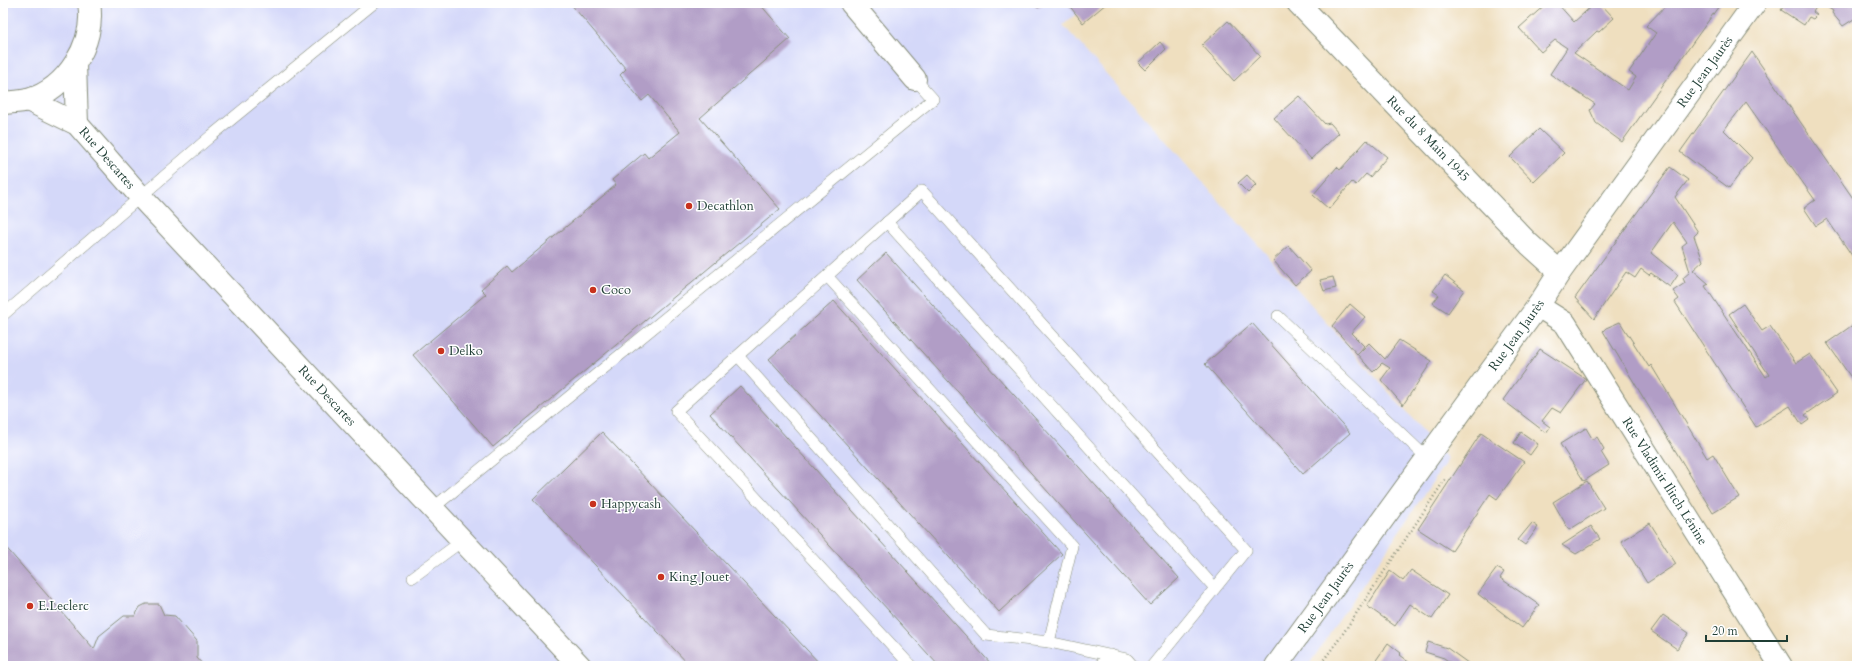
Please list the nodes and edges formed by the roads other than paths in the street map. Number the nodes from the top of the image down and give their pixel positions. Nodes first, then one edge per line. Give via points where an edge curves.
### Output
1 (89, 3) edge
2 (851, 3) edge
3 (1298, 3) edge
4 (1755, 3) edge
5 (368, 5) edge
6 (75, 64) junction
7 (915, 79) joint
8 (28, 100) junction
9 (3, 103) edge
10 (77, 124) junction
11 (141, 197) junction
12 (887, 222) junction
13 (1560, 272) junction
14 (827, 276) junction
15 (1538, 306) junction
16 (3, 315) edge
17 (1278, 316) dead end
18 (738, 356) junction
19 (1427, 458) junction
20 (432, 508) junction
21 (462, 541) junction
22 (413, 577) dead end
23 (1215, 588) junction
24 (1050, 642) junction
25 (1111, 655) junction
26 (580, 666) edge
27 (911, 666) edge
28 (1099, 666) edge
29 (1133, 666) edge
30 (1152, 666) edge
31 (1276, 666) edge
32 (1781, 666) edge

1 - 6 street via 87,39
2 - 7 street
3 - 13 street, Rue du 8 Main 1945 via 1529,244
4 - 13 street, Rue Jean Jaurès
5 - 11 lane
6 - 8 street via 62,79
6 - 10 street
7 - 20 lane via 933,99
8 - 9 street
8 - 10 street
10 - 11 street, Rue Descartes
11 - 16 lane
11 - 20 street, Rue Descartes
12 - 14 lane
12 - 23 lane
12 - 23 lane via 922,191 1246,550
13 - 15 street, Rue Jean Jaurès
14 - 18 lane
14 - 24 lane via 1072,546
15 - 19 street, Rue Jean Jaurès
15 - 32 street, Rue Vladimir Ilitch Lénine via 1564,323
17 - 19 lane
18 - 24 lane via 986,635
18 - 27 lane via 676,411
19 - 31 street, Rue Jean Jaurès
20 - 21 street, Rue Descartes
21 - 22 lane
21 - 26 street, Rue Descartes
23 - 30 lane
24 - 25 lane
25 - 28 lane
25 - 29 lane via 1127,659

